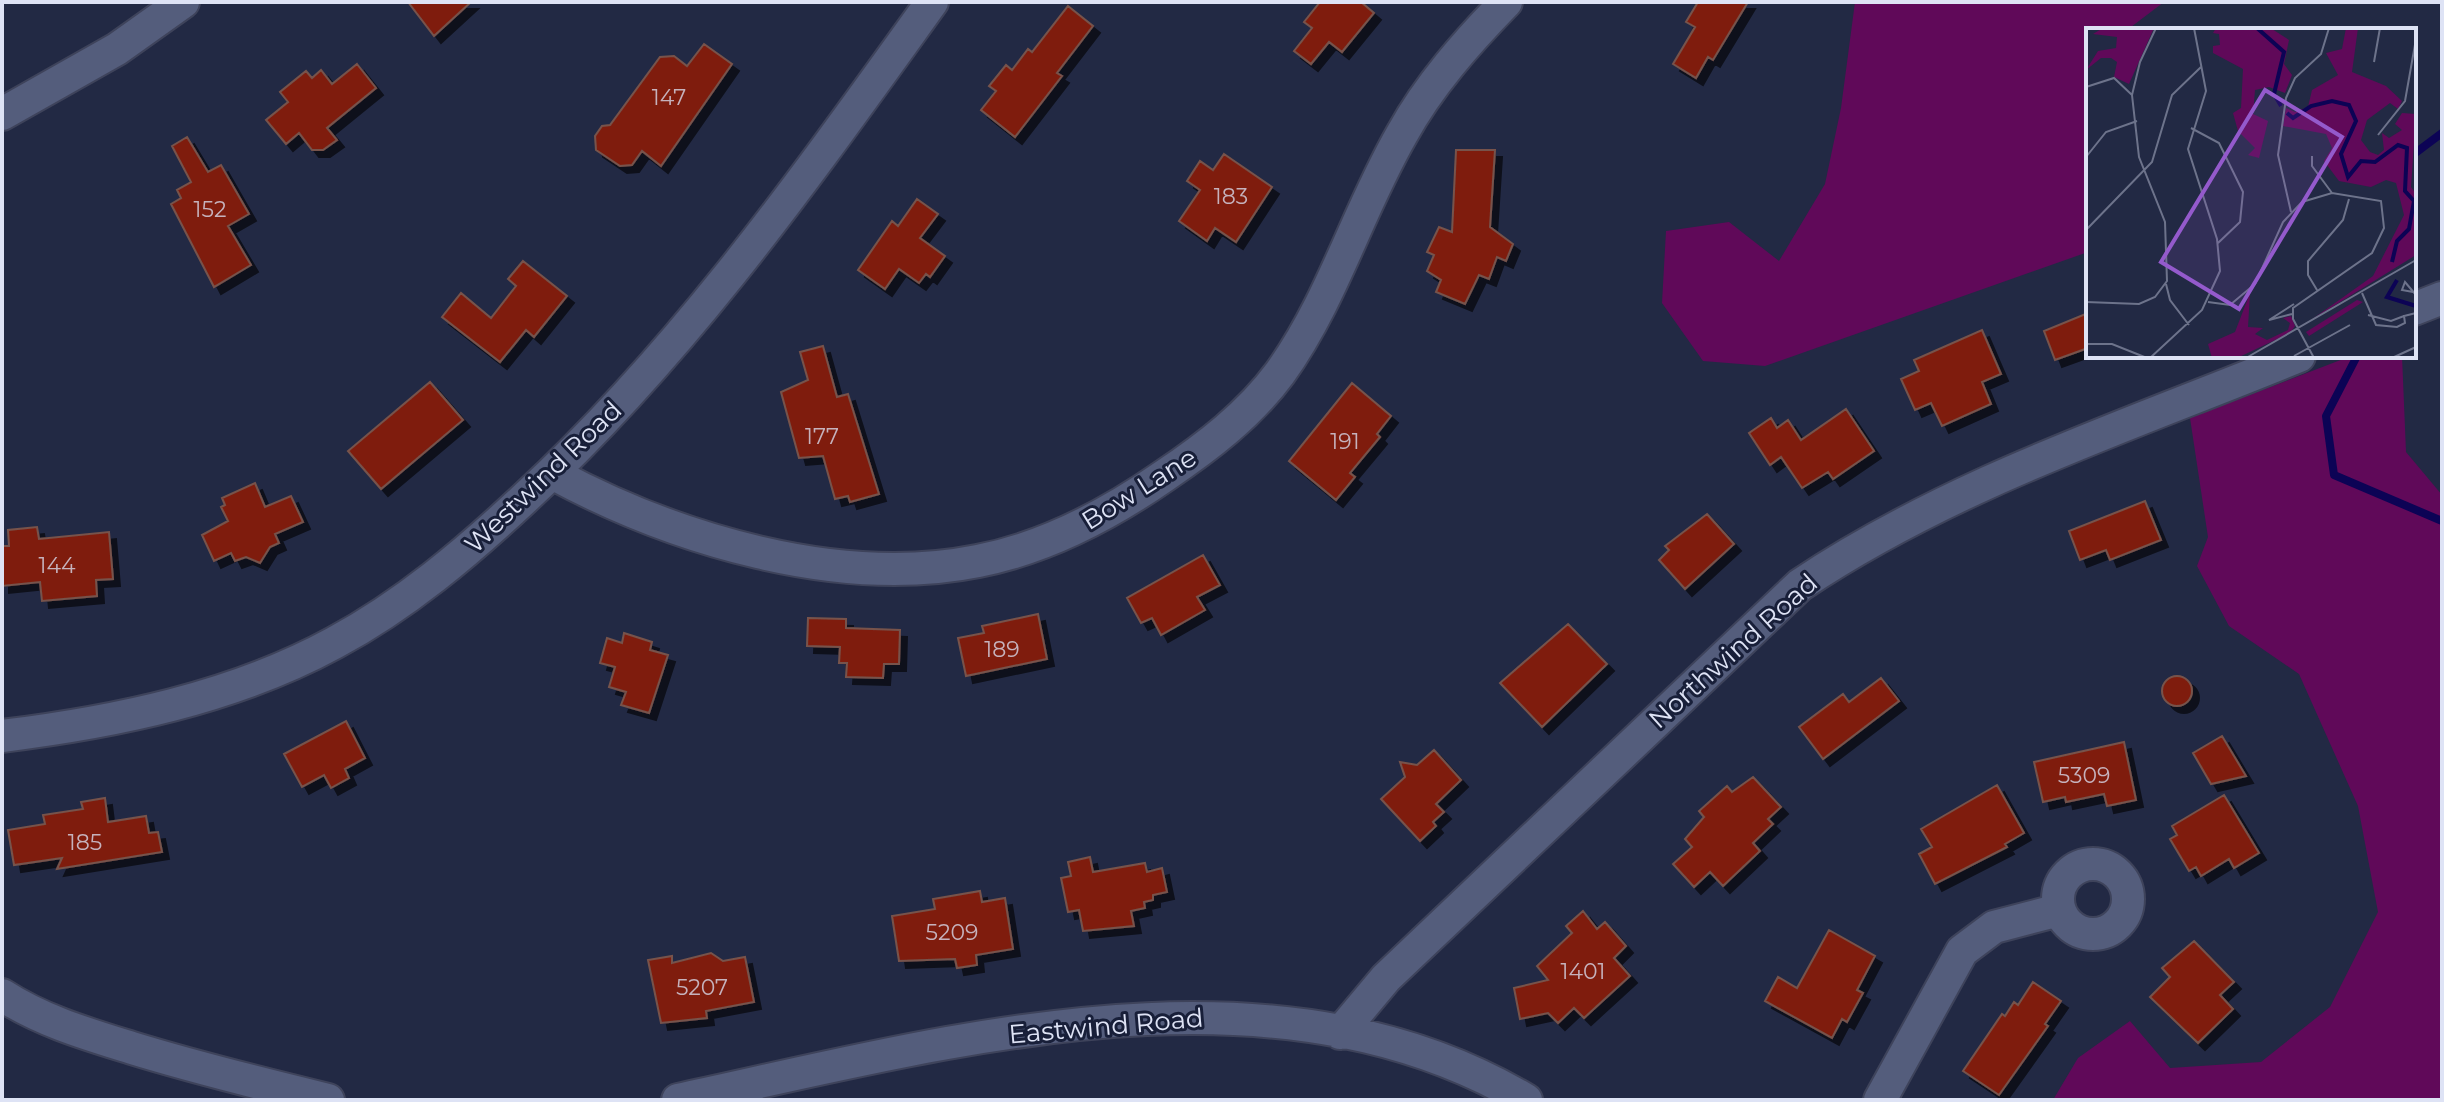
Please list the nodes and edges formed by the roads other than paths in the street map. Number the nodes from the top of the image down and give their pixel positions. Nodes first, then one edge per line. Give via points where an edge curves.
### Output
1 (183, 2) edge
2 (932, 2) edge
3 (1506, 2) edge
4 (2, 114) edge
5 (2442, 298) edge
6 (2416, 308) edge
7 (2294, 358) edge
8 (552, 473) junction
9 (2, 736) edge
10 (2059, 910) dead end
11 (2, 995) edge
12 (1340, 1033) junction
13 (328, 1100) edge
14 (678, 1100) edge
15 (1526, 1100) edge
16 (1880, 1100) edge

1 - 4 street via 117,49
2 - 8 street, Westwind Road via 708,305
3 - 8 street, Bow Lane via 1439,77 1401,135 1324,301 1280,373 1205,448 1078,528 977,562 908,569 839,566 765,554 653,519
5 - 6 street
7 - 12 street, Northwind Road via 1915,517 1858,546 1800,585 1386,978
8 - 9 street, Westwind Road via 399,603 273,672 185,701
10 - 16 street via 1994,927 1962,951
11 - 13 street via 76,1031 213,1073
12 - 14 street, Eastwind Road via 1241,1018 1099,1022 912,1050
12 - 15 street, Eastwind Road via 1443,1062

